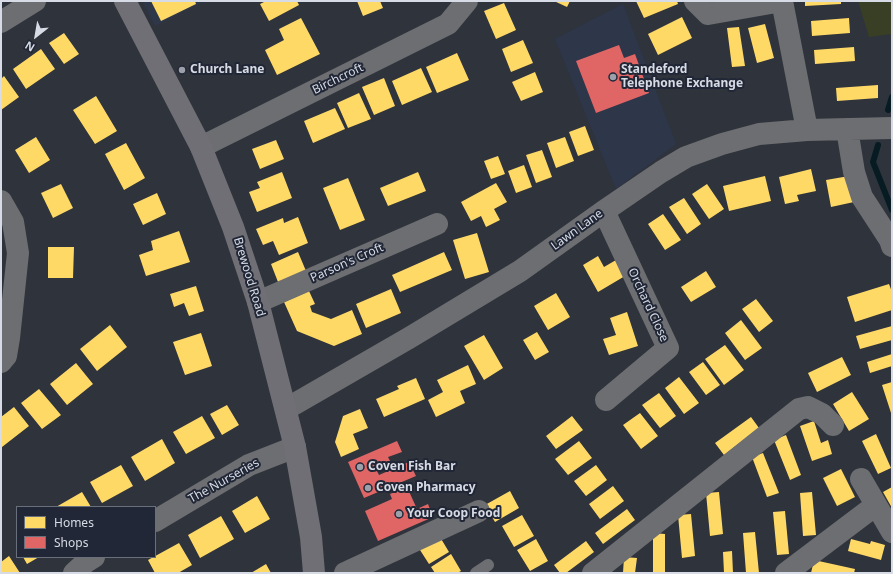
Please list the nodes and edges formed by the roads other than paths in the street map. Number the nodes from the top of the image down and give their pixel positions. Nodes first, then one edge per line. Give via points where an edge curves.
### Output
1 (35, 1) edge
2 (125, 1) edge
3 (467, 1) edge
4 (695, 1) edge
5 (1, 22) edge
6 (892, 128) edge
7 (847, 129) junction
8 (807, 130) junction
9 (201, 147) junction
10 (1, 201) edge
11 (604, 211) junction
12 (437, 224) dead end
13 (892, 246) edge
14 (258, 302) junction
15 (1, 362) edge
16 (606, 400) dead end
17 (286, 409) junction
18 (833, 425) dead end
19 (295, 447) junction
20 (861, 479) dead end
21 (876, 505) junction
22 (480, 511) dead end
23 (156, 520) edge
24 (892, 532) edge
25 (92, 558) edge
26 (488, 565) dead end
27 (74, 573) edge
28 (314, 573) edge
29 (345, 573) edge
30 (476, 573) edge
31 (593, 573) edge
32 (786, 573) edge

1 - 5 street
2 - 9 street, Brewood Road
3 - 9 street, Birchcroft via 448,24
4 - 8 street via 708,14 782,1
6 - 7 street, Lawn Lane
7 - 8 street, Lawn Lane
7 - 13 street via 854,172 862,197
8 - 11 street, Lawn Lane via 759,134 686,157
9 - 14 street, Brewood Road via 233,227
10 - 15 street via 13,222 18,253 9,338 6,356
11 - 16 street, Orchard Close via 668,348
11 - 17 street, Lawn Lane via 520,271
12 - 14 street, Parson's Croft
14 - 17 street, Brewood Road
17 - 19 street, Brewood Road
18 - 31 street via 822,414 808,407 799,409
19 - 23 street, The Nurseries via 249,465
19 - 28 street, Brewood Road
20 - 21 street
21 - 24 street
21 - 32 street
22 - 29 street
25 - 27 street
26 - 30 lane

